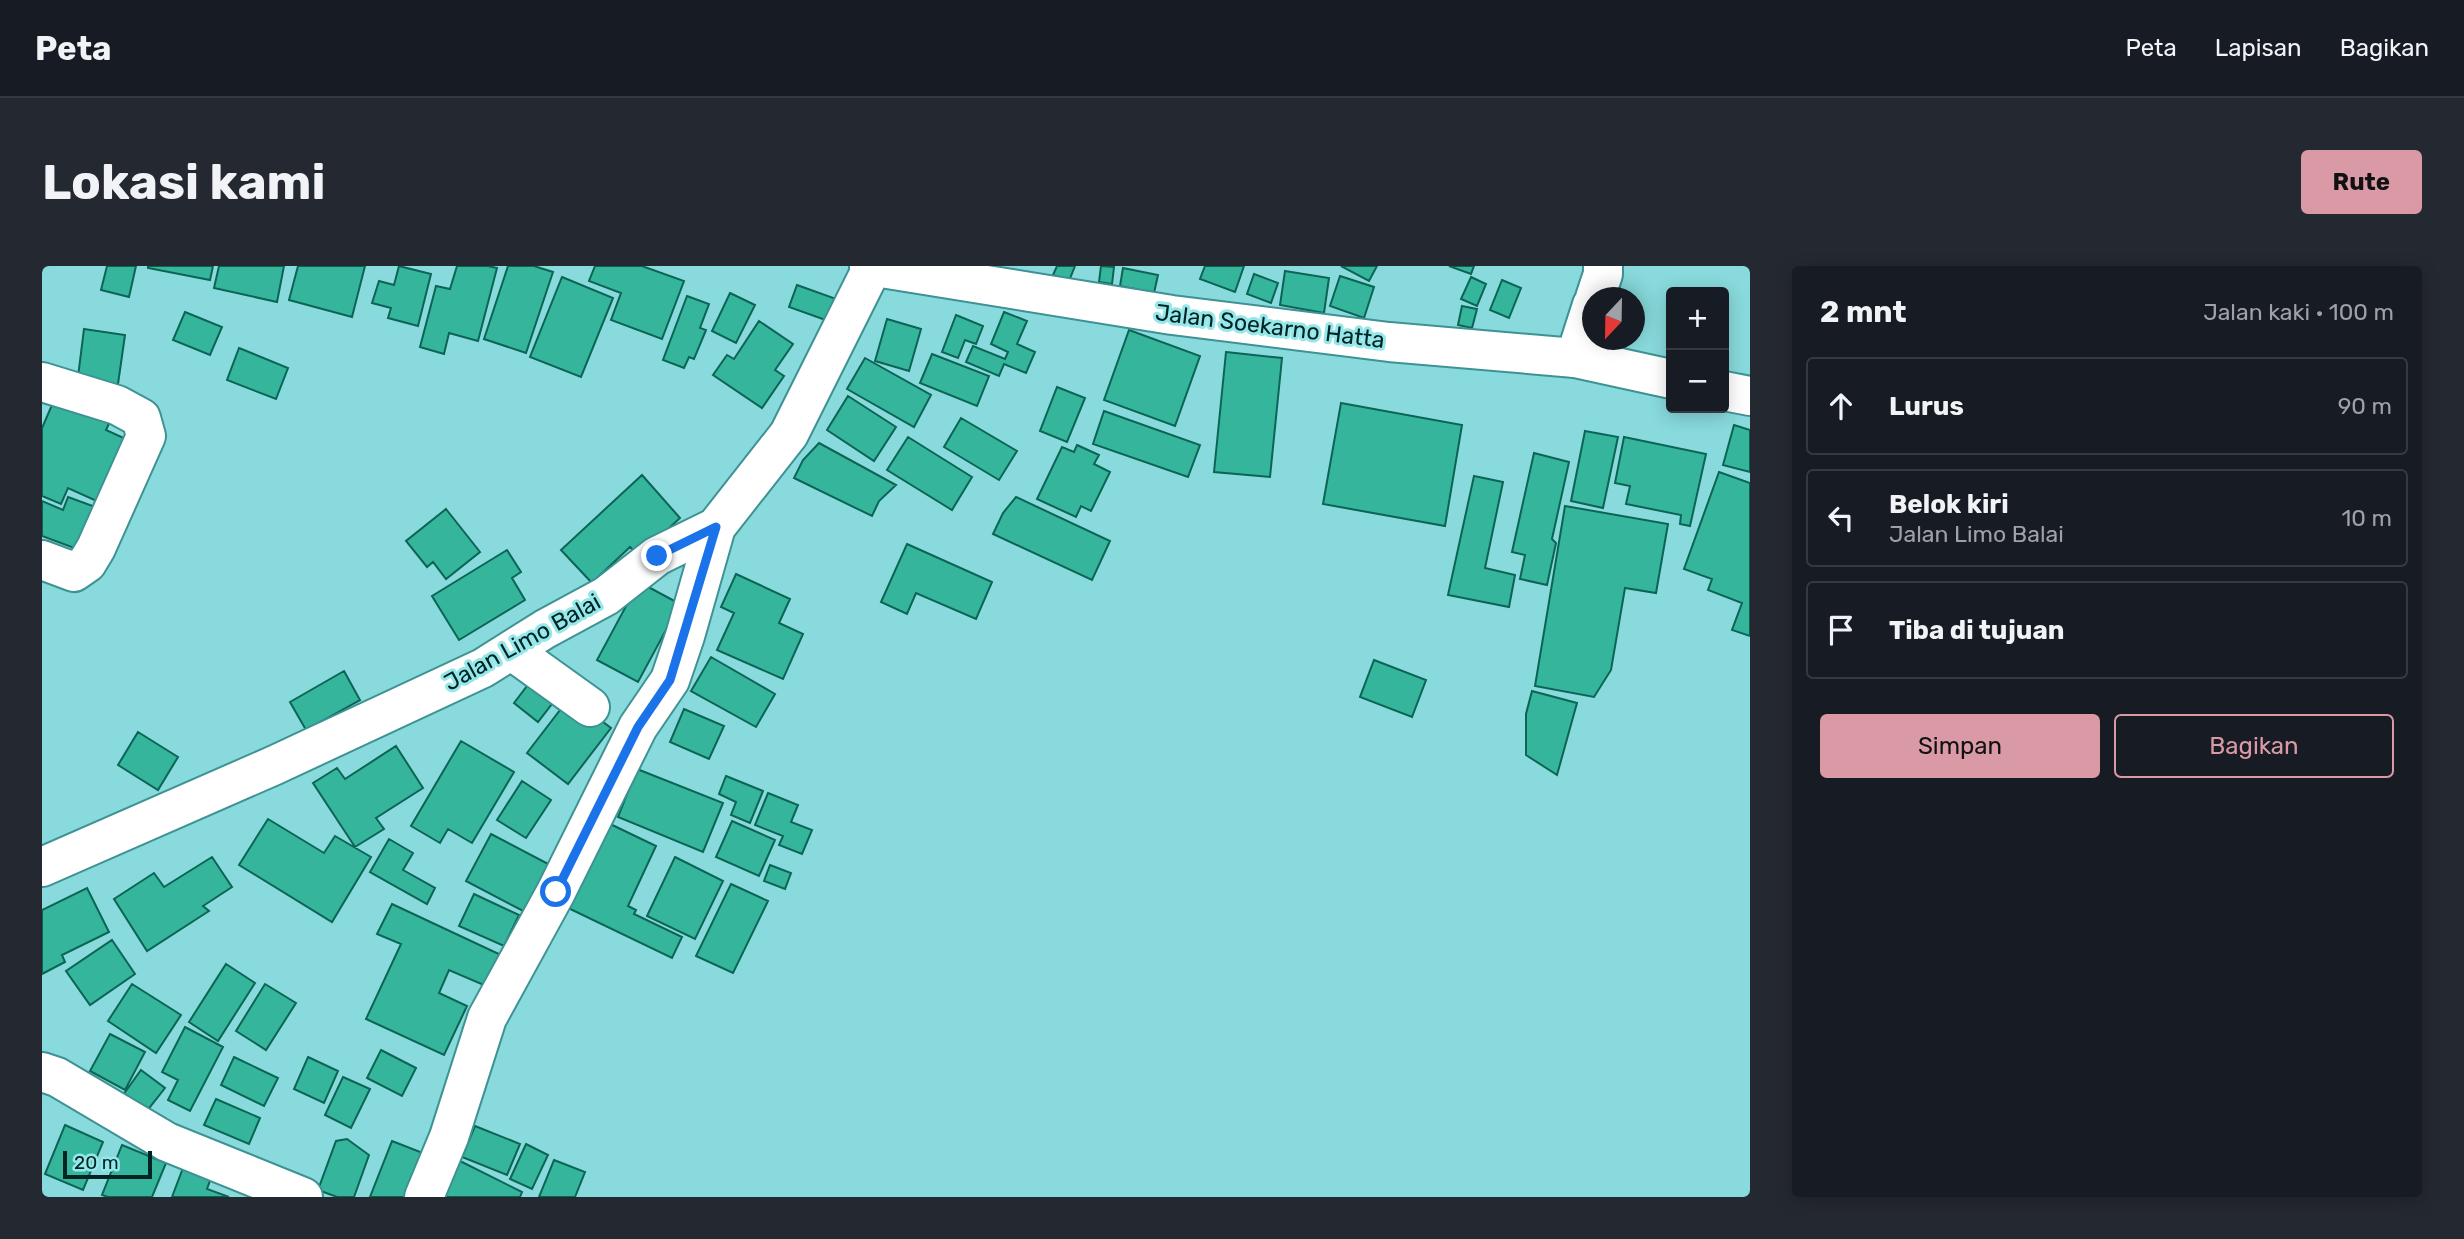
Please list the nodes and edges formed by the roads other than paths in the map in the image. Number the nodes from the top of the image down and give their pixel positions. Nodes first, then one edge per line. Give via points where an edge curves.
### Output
1 (871, 266) edge
2 (1603, 266) edge
3 (1599, 287) edge
4 (1582, 336) edge
5 (1575, 358) junction
6 (1666, 378) edge
7 (42, 382) edge
8 (1729, 392) edge
9 (1750, 396) edge
10 (716, 527) junction
11 (42, 560) edge
12 (512, 651) junction
13 (590, 707) dead end
14 (42, 867) edge
15 (42, 1072) edge
16 (303, 1197) edge
17 (425, 1197) edge

1 - 5 main road, Jalan Soekarno Hatta via 1172,315 1389,342
1 - 10 main road, Jalan Limo Balai via 789,434
2 - 3 main road
4 - 5 main road
5 - 6 main road, Jalan Soekarno Hatta
7 - 11 main road via 117,405 141,418 146,436 87,563 74,572
8 - 9 main road
10 - 12 main road, Jalan Limo Balai via 657,556 606,596
10 - 17 main road via 670,680 638,727 487,1018
12 - 13 main road
12 - 14 main road, Jalan Limo Balai via 287,759
15 - 16 main road via 167,1142

